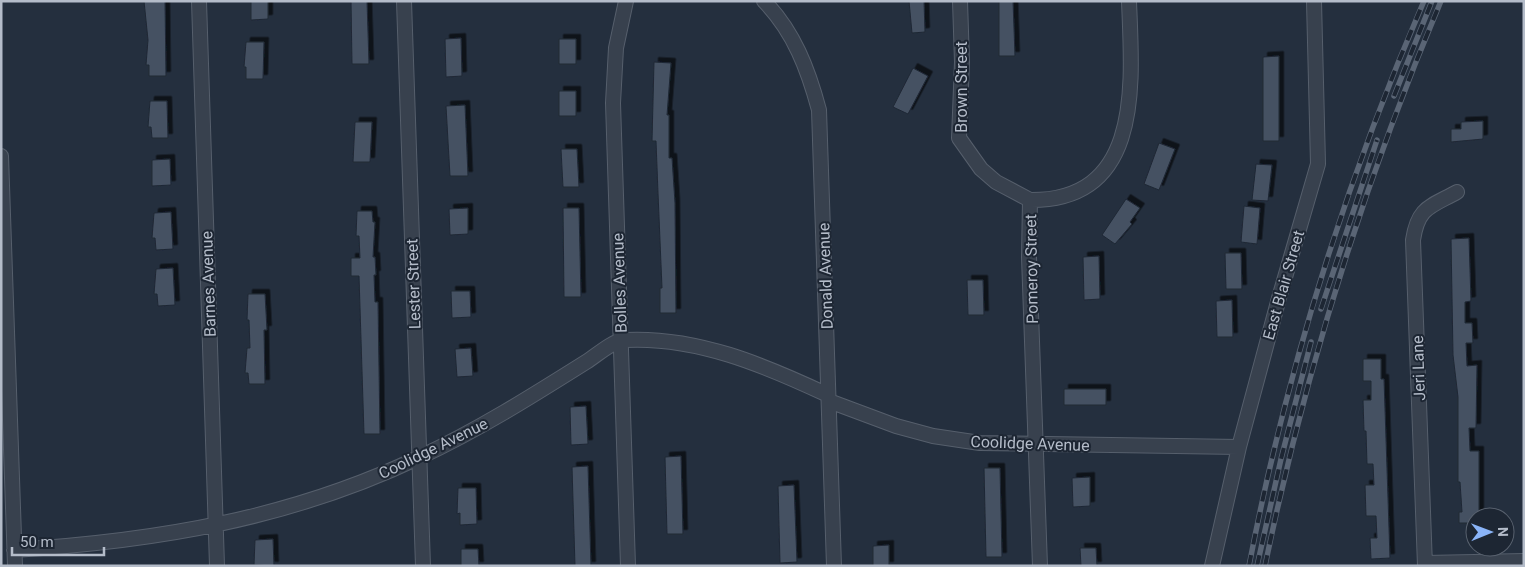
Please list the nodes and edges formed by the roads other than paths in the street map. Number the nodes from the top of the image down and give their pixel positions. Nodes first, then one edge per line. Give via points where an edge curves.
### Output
1 (199, 1) edge
2 (404, 1) edge
3 (626, 1) edge
4 (764, 1) edge
5 (960, 1) edge
6 (1129, 1) edge
7 (1314, 1) edge
8 (1, 156) edge
9 (1457, 192) dead end
10 (1030, 200) junction
11 (621, 340) junction
12 (828, 398) junction
13 (1036, 445) junction
14 (1239, 447) junction
15 (419, 458) junction
16 (216, 527) junction
17 (14, 550) junction
18 (1524, 561) edge
19 (1425, 565) edge
20 (15, 566) edge
21 (217, 566) edge
22 (423, 566) edge
23 (628, 566) edge
24 (834, 566) edge
25 (1040, 566) edge
26 (1212, 566) edge

1 - 16 street, Barnes Avenue
2 - 15 street, Lester Street
3 - 11 street, Bolles Avenue via 613,74
4 - 12 street, Donald Avenue via 796,45 809,74 819,110
5 - 10 street, Brown Street via 959,138 989,176
6 - 10 street, Pomeroy Street via 1130,87 1119,148 1103,174 1081,189 1049,200
7 - 14 street, East Blair Street via 1318,164
8 - 17 street
9 - 19 street, Jeri Lane via 1422,212 1417,219 1413,240
10 - 13 street, Pomeroy Street
11 - 12 street, Coolidge Avenue via 687,345 742,358
11 - 15 street, Coolidge Avenue via 512,409
11 - 23 street, Bolles Avenue
12 - 13 street, Coolidge Avenue via 896,426 933,436 980,443
12 - 24 street, Donald Avenue
13 - 14 street, Coolidge Avenue
13 - 25 street, Pomeroy Street
14 - 26 street, East Blair Street
15 - 16 street, Coolidge Avenue via 318,497
15 - 22 street, Lester Street
16 - 17 street, Coolidge Avenue via 114,543
16 - 21 street, Barnes Avenue
17 - 20 street
18 - 19 street

